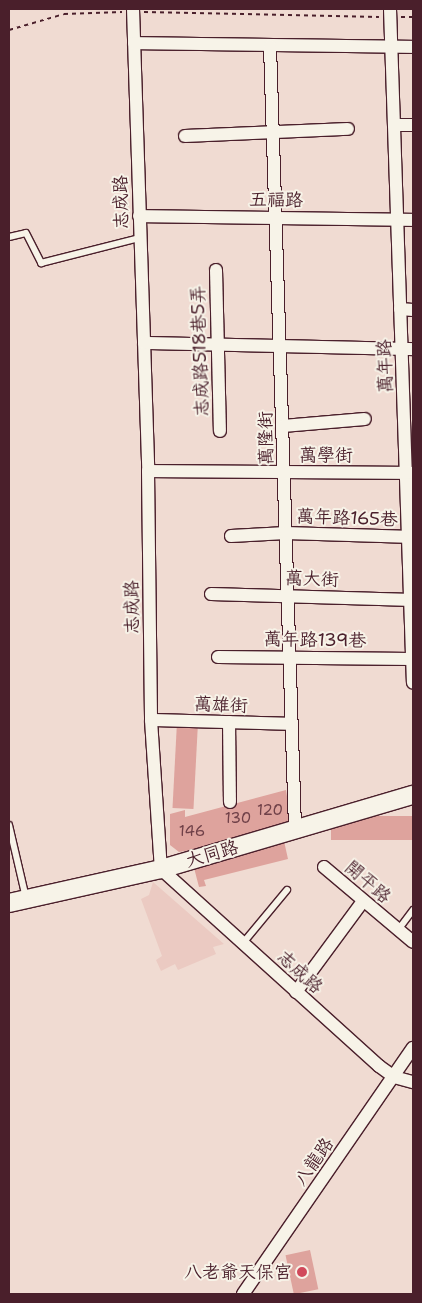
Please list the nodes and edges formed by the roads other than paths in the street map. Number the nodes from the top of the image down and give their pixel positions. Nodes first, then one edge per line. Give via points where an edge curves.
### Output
1 (133, 10) edge
2 (390, 13) edge
3 (134, 43) junction
4 (270, 46) junction
5 (391, 47) junction
6 (413, 47) edge
7 (413, 124) edge
8 (394, 125) junction
9 (348, 129) dead end
10 (274, 131) junction
11 (185, 136) dead end
12 (139, 216) junction
13 (278, 218) junction
14 (397, 219) junction
15 (413, 220) edge
16 (9, 237) edge
17 (139, 238) junction
18 (216, 270) dead end
19 (400, 309) junction
20 (413, 310) edge
21 (144, 343) junction
22 (218, 345) junction
23 (281, 346) junction
24 (408, 349) edge
25 (365, 419) dead end
26 (283, 426) junction
27 (220, 430) dead end
28 (148, 471) junction
29 (284, 473) junction
30 (410, 473) edge
31 (286, 533) junction
32 (231, 536) dead end
33 (411, 537) edge
34 (211, 594) dead end
35 (287, 596) junction
36 (412, 600) edge
37 (218, 657) dead end
38 (288, 658) junction
39 (412, 659) edge
40 (413, 683) edge
41 (151, 720) junction
42 (229, 722) junction
43 (290, 724) junction
44 (413, 795) edge
45 (230, 802) dead end
46 (9, 825) edge
47 (295, 830) junction
48 (324, 866) dead end
49 (161, 869) junction
50 (287, 890) dead end
51 (363, 901) junction
52 (17, 902) edge
53 (413, 910) edge
54 (398, 930) junction
55 (413, 942) edge
56 (242, 943) junction
57 (296, 992) junction
58 (413, 1048) edge
59 (394, 1077) junction
60 (413, 1082) edge
61 (243, 1294) edge

1 - 3 street, 志成路
2 - 5 street, 萬年路
3 - 4 street
3 - 12 street, 志成路
4 - 5 street
4 - 10 street, 萬隆街
5 - 6 street
5 - 8 street, 萬年路
7 - 8 street
8 - 14 street, 萬年路
9 - 10 street
10 - 11 street
10 - 13 street, 萬隆街
12 - 13 street, 五福路
12 - 17 street, 志成路
13 - 14 street, 五福路
13 - 23 street, 萬隆街
14 - 15 street, 五福路
14 - 19 street, 萬年路
16 - 17 lane via 26,233 41,263
17 - 21 street, 志成路
18 - 22 street, 志成路518巷5弄
19 - 20 street
19 - 24 street, 萬年路
21 - 22 street
21 - 28 street, 志成路
22 - 23 street
22 - 27 street, 志成路518巷5弄
23 - 24 street
23 - 26 street, 萬隆街
24 - 30 street, 萬年路
25 - 26 street
26 - 29 street, 萬隆街
28 - 29 street, 萬學街
28 - 41 street, 志成路
29 - 30 street, 萬學街
29 - 31 street, 萬隆街
30 - 33 street, 萬年路
31 - 32 street, 萬年路165巷
31 - 33 street, 萬年路165巷
31 - 35 street, 萬隆街
33 - 36 street, 萬年路
34 - 35 street, 萬大街
35 - 36 street, 萬大街
35 - 38 street, 萬隆街
36 - 39 street, 萬年路
37 - 38 street, 萬年路139巷
38 - 39 street, 萬年路139巷
38 - 43 street, 萬隆街
39 - 40 street, 萬年路
41 - 42 street, 萬雄街
41 - 49 street, 志成路
42 - 43 street, 萬雄街
42 - 45 street
43 - 47 street, 萬隆街
44 - 47 main road, 大同路
46 - 52 lane
47 - 49 main road, 大同路
48 - 51 street, 開平路
49 - 52 main road, 大同路
49 - 56 street, 志成路
50 - 56 lane
51 - 54 street, 開平路
51 - 57 street
53 - 54 lane
54 - 55 street, 開平路
56 - 57 street, 志成路
57 - 59 street, 志成路
58 - 59 street, 八龍路
59 - 60 street, 志成路
59 - 61 street, 八龍路

